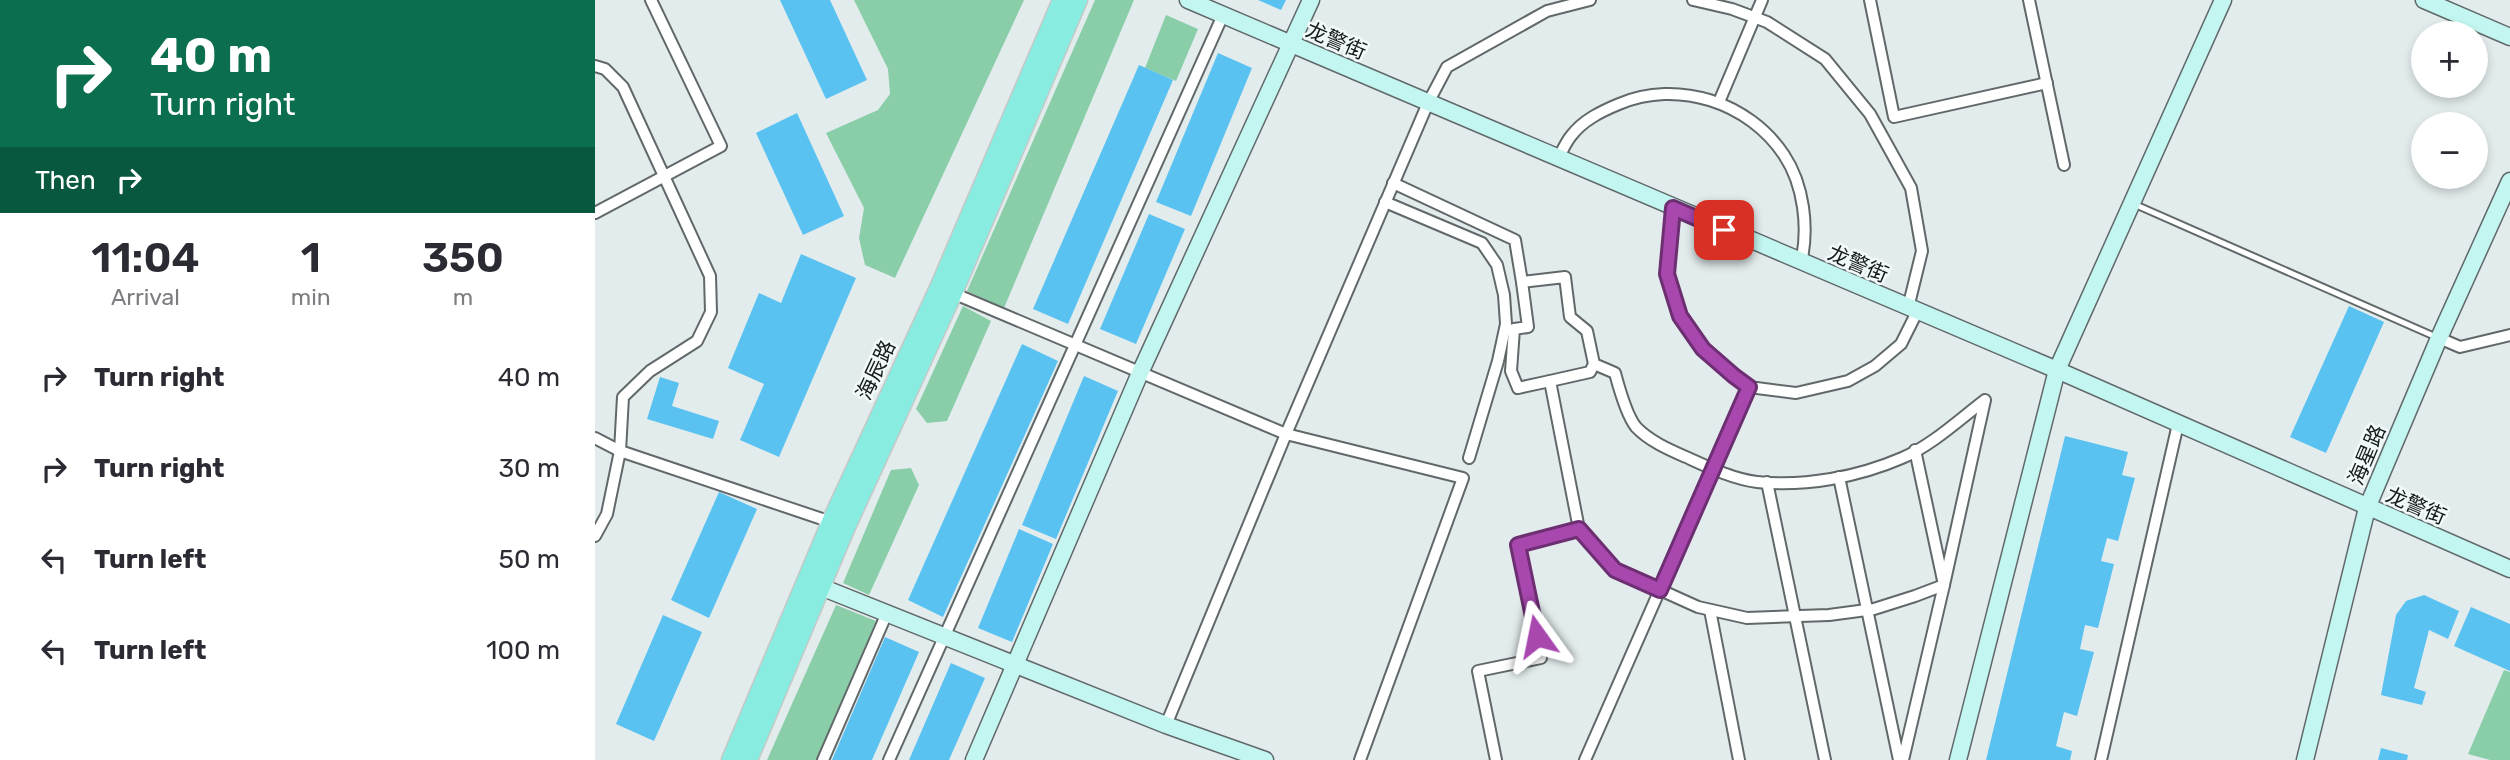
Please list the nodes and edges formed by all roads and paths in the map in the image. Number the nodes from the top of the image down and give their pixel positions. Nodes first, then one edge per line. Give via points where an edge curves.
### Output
1 (652, 0) edge
2 (1062, 0) edge
3 (1078, 0) edge
4 (1188, 0) edge
5 (1311, 0) edge
6 (1590, 0) edge
7 (1693, 0) edge
8 (1762, 0) edge
9 (1870, 0) edge
10 (2029, 0) edge
11 (2223, 0) edge
12 (2424, 0) edge
13 (1223, 15) junction
14 (1754, 17) junction
15 (2510, 37) edge
16 (1292, 44) junction
17 (595, 66) edge
18 (2047, 83) junction
19 (1719, 102) junction
20 (1428, 103) junction
21 (1894, 117) junction
22 (1878, 128) junction
23 (1557, 159) junction
24 (2064, 165) dead end
25 (664, 177) junction
26 (2510, 181) edge
27 (1393, 183) junction
28 (1385, 202) junction
29 (2132, 203) junction
30 (1673, 208) junction
31 (595, 213) edge
32 (1801, 263) junction
33 (1522, 282) junction
34 (946, 291) junction
35 (1912, 310) junction
36 (2510, 335) edge
37 (2439, 338) junction
38 (1075, 345) junction
39 (1594, 363) junction
40 (2057, 370) junction
41 (1140, 373) junction
42 (1550, 382) junction
43 (1749, 387) junction
44 (2178, 424) junction
45 (1286, 434) junction
46 (595, 438) edge
47 (1915, 450) junction
48 (620, 451) junction
49 (1469, 458) dead end
50 (1713, 469) junction
51 (1839, 477) junction
52 (1767, 482) junction
53 (2367, 508) junction
54 (839, 524) junction
55 (1579, 529) junction
56 (595, 536) edge
57 (2510, 569) edge
58 (814, 584) junction
59 (1944, 585) junction
60 (1660, 590) junction
61 (1710, 610) junction
62 (1867, 610) junction
63 (887, 613) junction
64 (1796, 617) junction
65 (944, 636) junction
66 (1015, 665) junction
67 (1166, 725) junction
68 (731, 760) edge
69 (748, 760) edge
70 (823, 760) edge
71 (889, 760) edge
72 (974, 760) edge
73 (1265, 760) edge
74 (1360, 760) edge
75 (1496, 760) edge
76 (1585, 760) edge
77 (1739, 760) edge
78 (1825, 760) edge
79 (1901, 760) edge
80 (1958, 760) edge
81 (2101, 760) edge
82 (2305, 760) edge

1 - 25 street via 721,146
2 - 34 main road, 海辰路
3 - 34 main road, 海辰路
4 - 13 street, 龙警街
5 - 16 street
6 - 20 street via 1547,11 1447,66
7 - 14 street
8 - 14 street
9 - 21 street
10 - 18 street
11 - 29 street
12 - 15 street
13 - 16 street, 龙警街
13 - 38 street
14 - 19 street
14 - 22 street via 1825,59
16 - 20 street, 龙警街
16 - 41 street
17 - 25 street via 605,69 623,87
18 - 21 street
18 - 24 street
19 - 23 street via 1687,93 1638,96 1598,113 1572,134
19 - 32 street via 1757,124 1784,155 1801,191 1805,246
20 - 23 street, 龙警街
20 - 27 street
21 - 22 street
22 - 35 street via 1911,188 1922,251
23 - 30 street, 龙警街
25 - 31 street
25 - 48 street via 710,276 711,312 697,341 650,371 623,397
26 - 37 street, 海星路
27 - 28 street
27 - 33 street via 1515,240
28 - 45 street
28 - 49 street via 1482,243 1497,265 1506,324
29 - 37 lane
29 - 40 street
30 - 32 street, 龙警街
30 - 43 street via 1667,274 1680,316 1703,349
32 - 35 street, 龙警街
33 - 39 street via 1565,277 1570,317 1587,331
33 - 42 street via 1528,327 1514,329 1511,371 1518,388
34 - 38 street
34 - 54 main road, 海辰路
35 - 40 street, 龙警街
35 - 43 street via 1901,344 1847,381 1796,393
36 - 37 street via 2460,347
37 - 53 street, 海星路
38 - 41 street
38 - 65 street
39 - 42 street via 1590,372
39 - 50 street via 1615,373 1636,427 1665,448
40 - 44 street, 龙警街
40 - 80 street
41 - 45 street
41 - 66 street
42 - 55 street
43 - 50 street
44 - 53 street, 龙警街
44 - 81 street
45 - 67 street
45 - 74 street via 1463,478
46 - 48 street
47 - 51 street
47 - 59 street
47 - 59 street via 1985,400
48 - 54 street
48 - 56 street via 607,514
50 - 52 street
50 - 60 street
51 - 52 street
51 - 62 street
52 - 64 street
53 - 57 street, 龙警街
53 - 82 street, 海星路
54 - 58 main road, 海辰路
55 - 60 street via 1615,570
55 - 75 street via 1518,545 1541,658 1478,671
58 - 63 street
58 - 68 main road, 海辰路
58 - 69 main road, 海辰路
59 - 62 street
59 - 79 street
60 - 61 street
60 - 76 street
61 - 64 street via 1747,618
61 - 77 street
62 - 64 street
62 - 79 street
63 - 65 street
63 - 70 street
64 - 78 street
65 - 66 street
65 - 71 street
66 - 67 street
66 - 72 street
67 - 73 street

